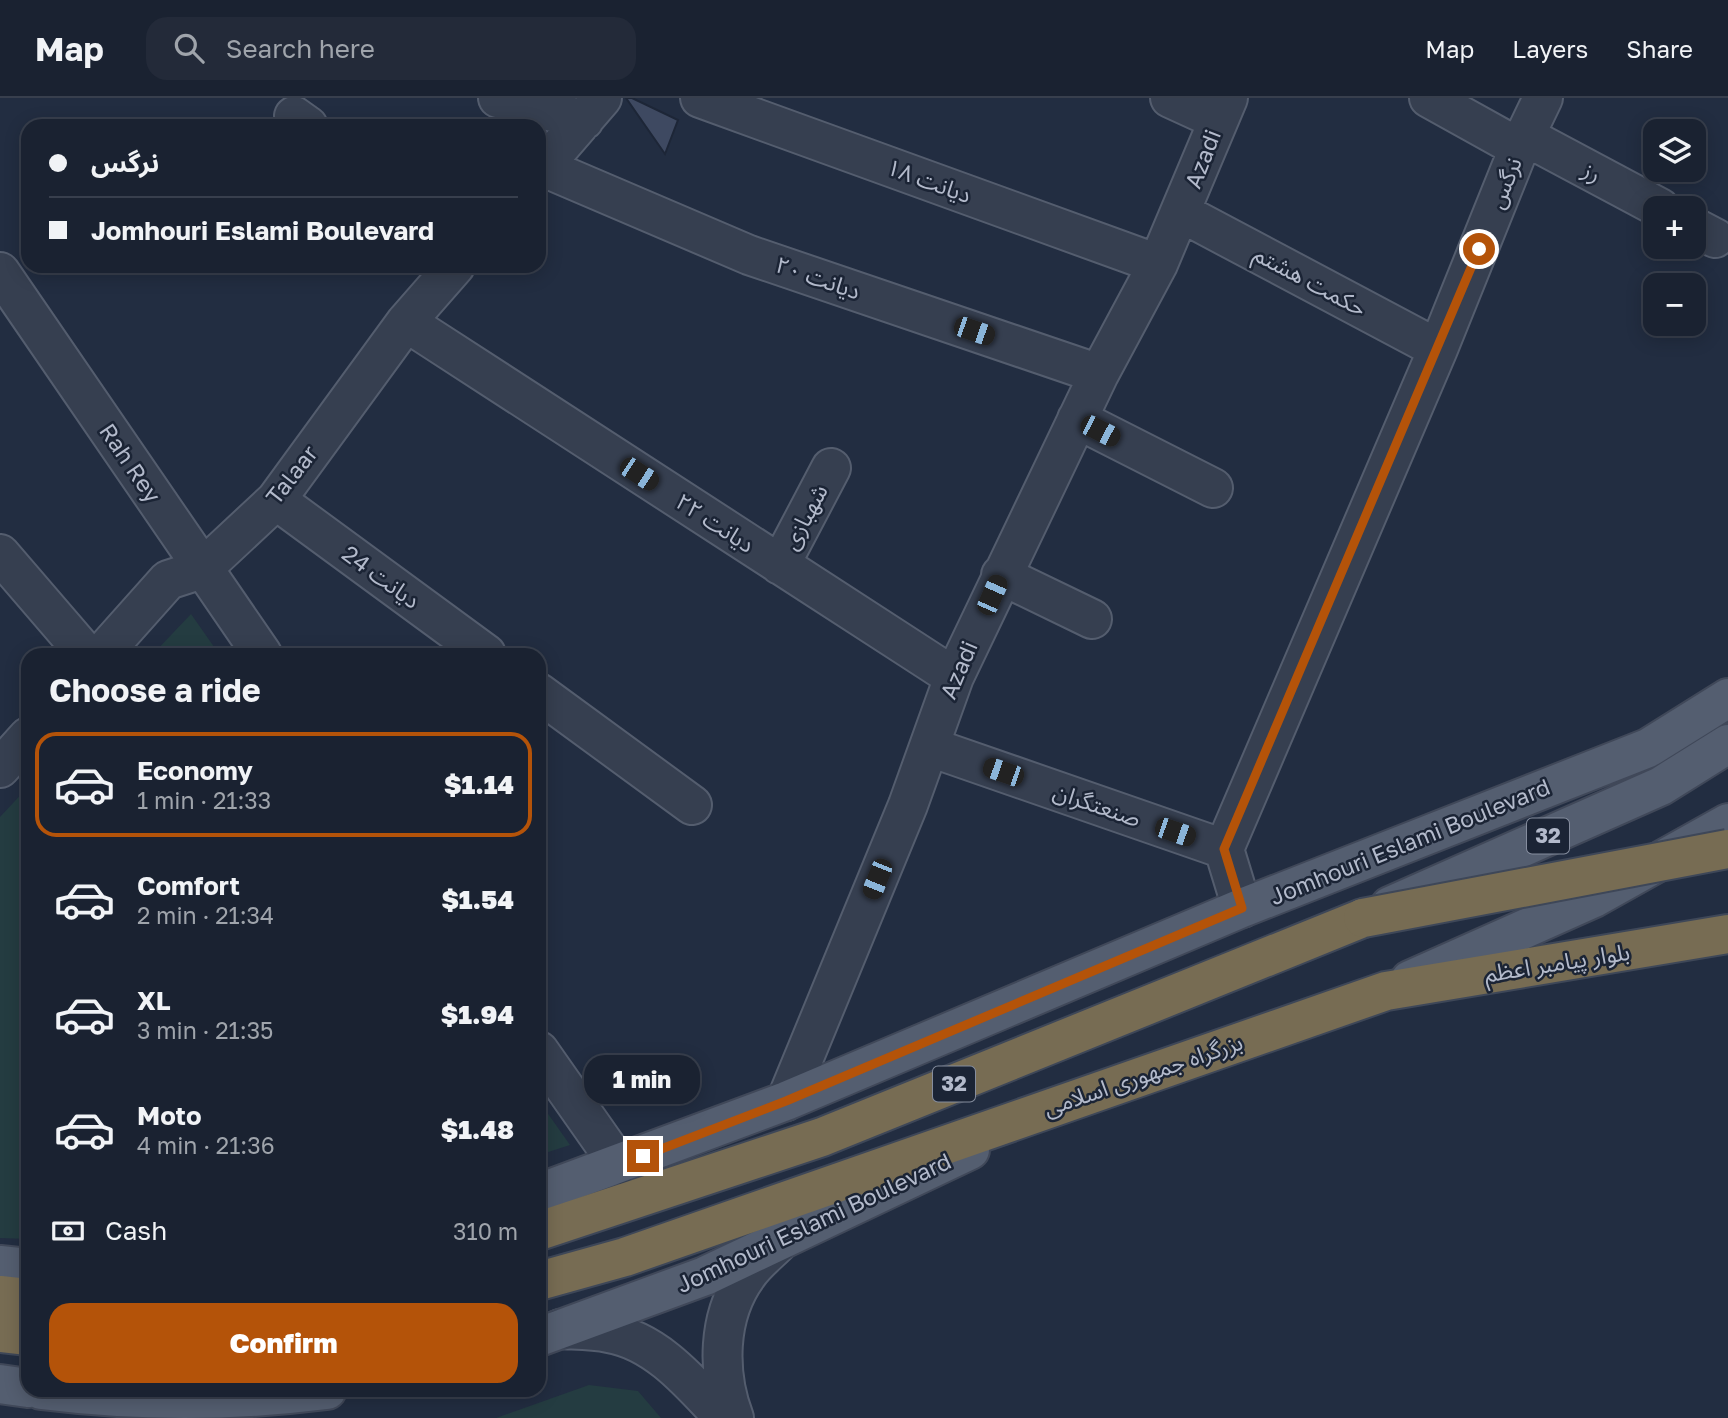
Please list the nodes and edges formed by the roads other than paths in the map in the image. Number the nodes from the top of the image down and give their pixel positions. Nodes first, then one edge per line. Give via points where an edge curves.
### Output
1 (498, 98) edge
2 (700, 98) edge
3 (1170, 98) edge
4 (1429, 98) edge
5 (1543, 98) edge
6 (593, 109) edge
7 (1223, 109) edge
8 (1522, 142) junction
9 (546, 163) edge
10 (546, 171) edge
11 (1643, 200) edge
12 (1182, 214) junction
13 (1158, 264) junction
14 (0, 271) edge
15 (449, 273) edge
16 (406, 322) junction
17 (1438, 349) junction
18 (1099, 374) junction
19 (1077, 419) junction
20 (831, 468) dead end
21 (1213, 488) dead end
22 (276, 500) junction
23 (0, 554) edge
24 (780, 565) junction
25 (202, 569) junction
26 (1001, 575) junction
27 (1091, 619) dead end
28 (81, 648) edge
29 (107, 648) edge
30 (258, 648) edge
31 (478, 648) edge
32 (954, 677) junction
33 (546, 698) edge
34 (1728, 698) edge
35 (1728, 744) edge
36 (21, 745) edge
37 (930, 747) junction
38 (0, 768) edge
39 (691, 805) dead end
40 (1728, 823) edge
41 (1224, 849) junction
42 (1728, 849) edge
43 (1242, 908) junction
44 (1363, 918) junction
45 (1728, 934) edge
46 (1386, 991) junction
47 (546, 1061) edge
48 (1084, 1096) junction
49 (786, 1101) junction
50 (619, 1165) junction
51 (546, 1191) edge
52 (546, 1229) edge
53 (778, 1243) junction
54 (0, 1265) edge
55 (21, 1267) edge
56 (546, 1279) edge
57 (0, 1294) edge
58 (21, 1297) edge
59 (0, 1333) edge
60 (549, 1333) edge
61 (21, 1335) edge
62 (0, 1384) edge
63 (21, 1387) edge
64 (99, 1397) edge
65 (242, 1397) edge
66 (724, 1418) edge
67 (734, 1418) edge

1 - 6 street
2 - 13 street, دیانت ۱۸
3 - 7 street
4 - 8 street, رز
5 - 8 street, نرگس
6 - 9 street
7 - 12 street, Azadi
8 - 11 street, رز
8 - 17 street, نرگس
10 - 18 street, دیانت ۲۰ via 749,255
12 - 13 street, Azadi
12 - 17 street, حکمت هشتم
13 - 18 street, Azadi
14 - 25 street, Rah Rey
15 - 16 street, Talaar
16 - 22 street, Talaar
16 - 24 street, دیانت ۲۲
17 - 41 street, نرگس
18 - 19 street, Azadi
19 - 21 street
19 - 26 street, Azadi
20 - 24 street, شهبازی
22 - 25 street, Talaar
22 - 31 street, دیانت 24
23 - 28 street
24 - 32 street, دیانت ۲۲
25 - 29 street, Talaar via 168,580
25 - 30 street, Rah Rey
26 - 27 street
26 - 32 street, Azadi
32 - 37 street, Azadi
33 - 39 street
34 - 43 main road, Jomhouri Eslami Boulevard / 32 via 1647,748
35 - 44 main road, 32, bridge via 1661,786
36 - 38 street
37 - 41 street, صنعتگران
37 - 49 street, Azadi
40 - 46 main road, بزرگراه جمهوری اسلامی / 32 via 1594,898
41 - 43 street
42 - 44 highway, bridge
43 - 49 main road, Jomhouri Eslami Boulevard / 32
44 - 52 highway, 32 via 822,1137
45 - 46 highway, بلوار پیامبر اعظم
46 - 48 highway, بزرگراه جمهوری اسلامی / 32
47 - 50 street
48 - 53 main road, Jomhouri Eslami Boulevard / 32
48 - 56 highway, بزرگراه جمهوری اسلامی / 32 via 625,1257
49 - 50 main road, Jomhouri Eslami Boulevard / 32
50 - 51 main road, Jomhouri Eslami Boulevard / 32
53 - 60 main road, Jomhouri Eslami Boulevard / 32 via 705,1276
53 - 67 street via 747,1274 727,1323 722,1377
54 - 55 main road
57 - 58 highway
59 - 61 highway
60 - 66 street via 610,1333 646,1346
62 - 63 main road
64 - 65 main road

